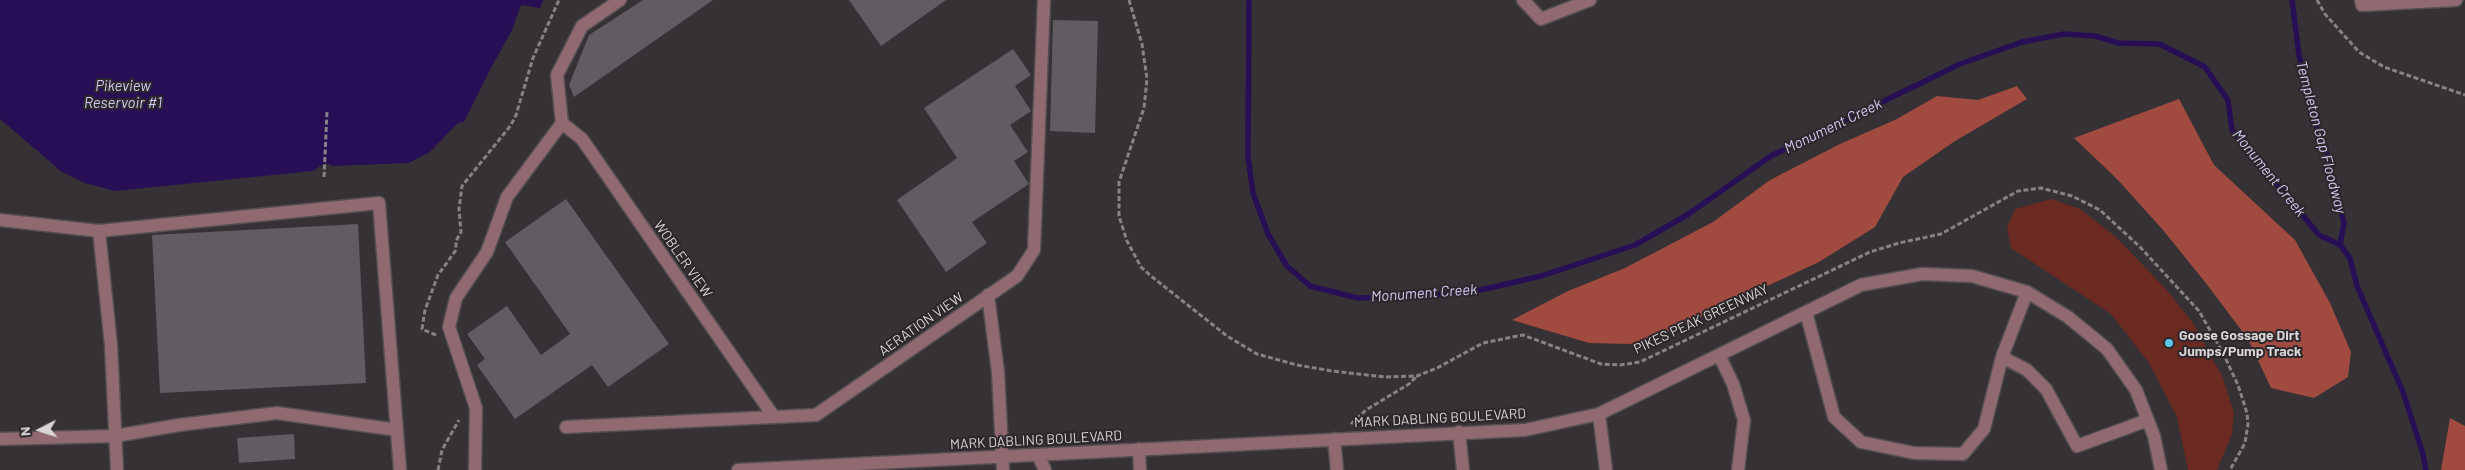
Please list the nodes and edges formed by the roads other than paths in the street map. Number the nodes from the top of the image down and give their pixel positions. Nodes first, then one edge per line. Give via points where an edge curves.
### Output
1 (620, 0) edge
2 (1044, 0) edge
3 (1523, 0) edge
4 (1590, 0) edge
5 (2456, 0) edge
6 (2362, 2) edge
7 (562, 123) junction
8 (0, 220) edge
9 (99, 231) junction
10 (2027, 292) junction
11 (988, 295) junction
12 (1806, 312) junction
13 (1719, 355) junction
14 (2002, 357) junction
15 (1599, 414) junction
16 (774, 417) junction
17 (2148, 420) junction
18 (566, 427) dead end
19 (397, 430) junction
20 (1460, 432) junction
21 (115, 436) junction
22 (0, 439) edge
23 (1334, 439) junction
24 (1138, 449) junction
25 (1038, 454) junction
26 (1002, 456) junction
27 (817, 468) edge
28 (117, 470) edge
29 (400, 470) edge
30 (475, 470) edge
31 (738, 470) edge
32 (1003, 470) edge
33 (1045, 470) edge
34 (1140, 470) edge
35 (1337, 470) edge
36 (1463, 470) edge
37 (1606, 470) edge
38 (1738, 470) edge
39 (2161, 470) edge

1 - 7 street via 582,26 557,75
2 - 11 street, AERATION VIEW via 1034,250 1017,276
3 - 4 street via 1541,19
5 - 6 street
7 - 16 street, WOBLER VIEW via 582,139
7 - 30 street via 506,197 487,252 456,298 448,326 476,408
8 - 9 street
9 - 19 street via 380,203
9 - 21 street
10 - 12 street, MARK DABLING BOULEVARD via 1972,276 1922,274 1861,285
10 - 14 street
10 - 17 street, MARK DABLING BOULEVARD via 2068,317 2107,349 2136,390
11 - 16 street, AERATION VIEW via 816,415
11 - 26 street via 998,372
12 - 13 street, MARK DABLING BOULEVARD
12 - 14 street via 1834,416 1861,442 1914,453 1963,454 1984,429
13 - 15 street, MARK DABLING BOULEVARD
13 - 38 street via 1733,384 1744,420
14 - 17 street via 2026,370 2046,389 2077,446
15 - 20 street, MARK DABLING BOULEVARD via 1525,430
15 - 37 street
16 - 18 street, AERATION VIEW
17 - 39 street, MARK DABLING BOULEVARD
19 - 21 street via 277,412
19 - 29 street
20 - 23 street, MARK DABLING BOULEVARD
20 - 36 street
21 - 22 street
21 - 28 street
23 - 24 street, MARK DABLING BOULEVARD
23 - 35 street
24 - 25 street, MARK DABLING BOULEVARD
24 - 34 street
25 - 26 street, MARK DABLING BOULEVARD
25 - 33 street
26 - 27 street, MARK DABLING BOULEVARD
26 - 32 street
27 - 31 street, MARK DABLING BOULEVARD

